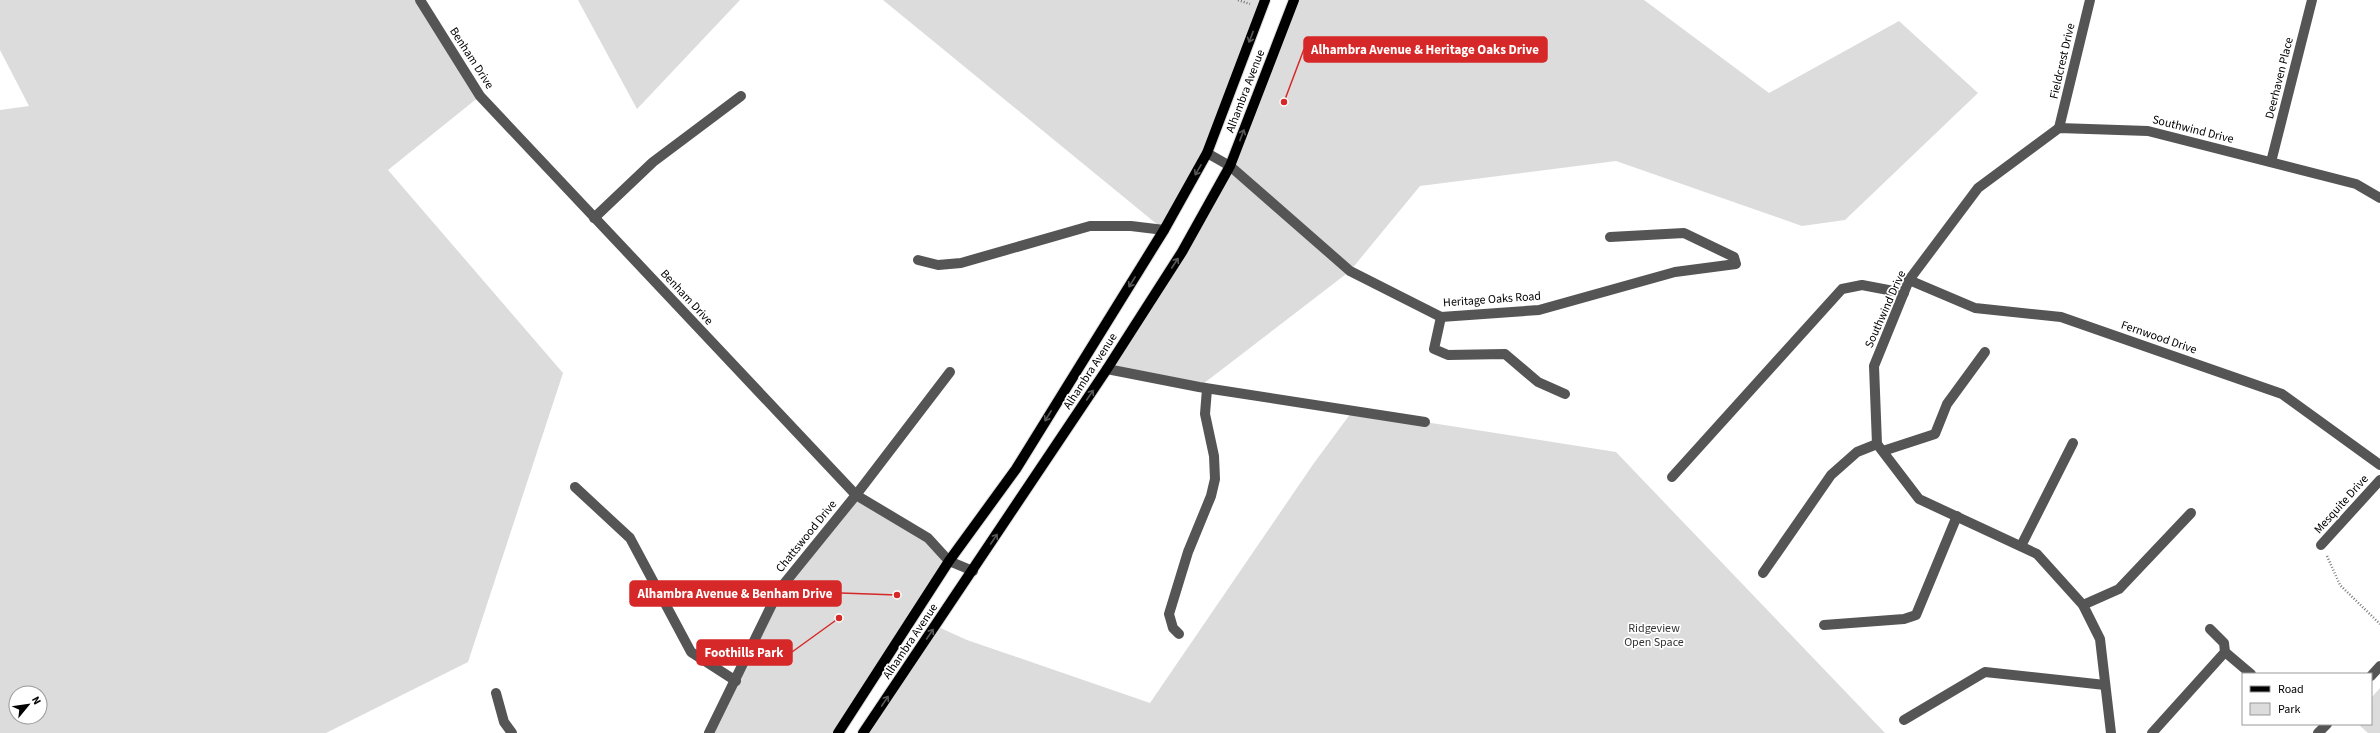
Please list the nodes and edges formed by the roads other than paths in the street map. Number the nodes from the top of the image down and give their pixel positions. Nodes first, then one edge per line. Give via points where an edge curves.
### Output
1 (420, 0) edge
2 (1265, 0) edge
3 (1294, 0) edge
4 (2090, 0) edge
5 (2312, 0) edge
6 (741, 96) dead end
7 (2059, 128) junction
8 (1208, 153) junction
9 (2271, 162) junction
10 (1230, 166) junction
11 (2380, 198) edge
12 (594, 218) junction
13 (1164, 230) junction
14 (1610, 237) dead end
15 (918, 260) dead end
16 (1909, 280) junction
17 (1904, 293) junction
18 (1441, 317) junction
19 (1985, 352) dead end
20 (1107, 369) junction
21 (950, 372) dead end
22 (1206, 389) junction
23 (1565, 394) dead end
24 (1425, 422) dead end
25 (2073, 443) dead end
26 (1880, 448) junction
27 (2380, 465) edge
28 (1672, 478) dead end
29 (2380, 480) edge
30 (575, 487) dead end
31 (856, 495) junction
32 (2192, 513) dead end
33 (1957, 516) junction
34 (2322, 545) road end
35 (2022, 546) junction
36 (949, 561) junction
37 (972, 571) junction
38 (1763, 573) dead end
39 (2082, 605) junction
40 (1824, 625) dead end
41 (2210, 629) dead end
42 (1179, 634) dead end
43 (2225, 652) junction
44 (2380, 666) edge
45 (2250, 673) edge
46 (2372, 675) edge
47 (736, 681) junction
48 (2105, 686) junction
49 (496, 693) dead end
50 (1904, 720) dead end
51 (2326, 725) edge
52 (512, 733) edge
53 (709, 733) edge
54 (838, 733) edge
55 (863, 733) edge
56 (2111, 733) edge
57 (2152, 733) edge
58 (2318, 733) edge

1 - 12 street, Benham Drive via 480,96
2 -> 8 main road, Alhambra Avenue
10 -> 3 main road, Alhambra Avenue
4 - 7 street, Fieldcrest Drive
5 - 9 street, Deerhaven Place
6 - 12 street via 653,162
7 - 9 street, Southwind Drive via 2148,131
7 - 16 street, Southwind Drive via 1978,188
8 - 10 street, Heritage Oaks Road
8 -> 13 main road, Alhambra Avenue
9 - 11 street, Southwind Drive via 2356,184
10 - 18 street, Heritage Oaks Road via 1350,271
20 -> 10 main road, Alhambra Avenue via 1182,252
12 - 31 street, Benham Drive
13 - 15 street via 1131,226 1090,226 961,263 938,265
13 -> 36 main road, Alhambra Avenue via 1016,468
14 - 18 street, Heritage Oaks Road via 1684,233 1734,256 1736,264 1675,272 1539,310
16 - 17 street, Southwind Drive
16 - 27 street, Fernwood Drive via 1975,308 2061,317 2282,394
17 - 26 street, Southwind Drive via 1874,366
17 - 28 street via 1862,285 1842,289
18 - 23 street via 1434,349 1448,355 1505,354 1538,382
19 - 26 street via 1947,404 1936,434
20 - 22 street
37 -> 20 main road, Alhambra Avenue
21 - 31 street, Chattswood Drive
22 - 24 street
22 - 42 street via 1205,414 1214,456 1215,480 1188,552 1169,614 1173,628
25 - 35 street
26 - 33 street via 1919,499
26 - 38 street via 1857,452 1831,475
29 - 34 street, Mesquite Drive
30 - 47 street via 630,538 691,652
31 - 36 street, Benham Drive via 928,538
31 - 47 street, Chattswood Drive via 779,590
32 - 39 street via 2120,589
33 - 35 street
33 - 40 street via 1916,615 1904,619
35 - 39 street via 2037,554
36 - 37 street, Benham Drive
36 - 54 main road, Alhambra Avenue
55 -> 37 main road, Alhambra Avenue
39 - 48 street via 2100,640
41 - 43 street via 2224,643
43 - 45 street
43 - 57 street
44 - 46 street
47 - 53 street, Chattswood Drive
48 - 50 street via 1985,672
48 - 56 street
49 - 52 street via 504,722
51 - 58 street

